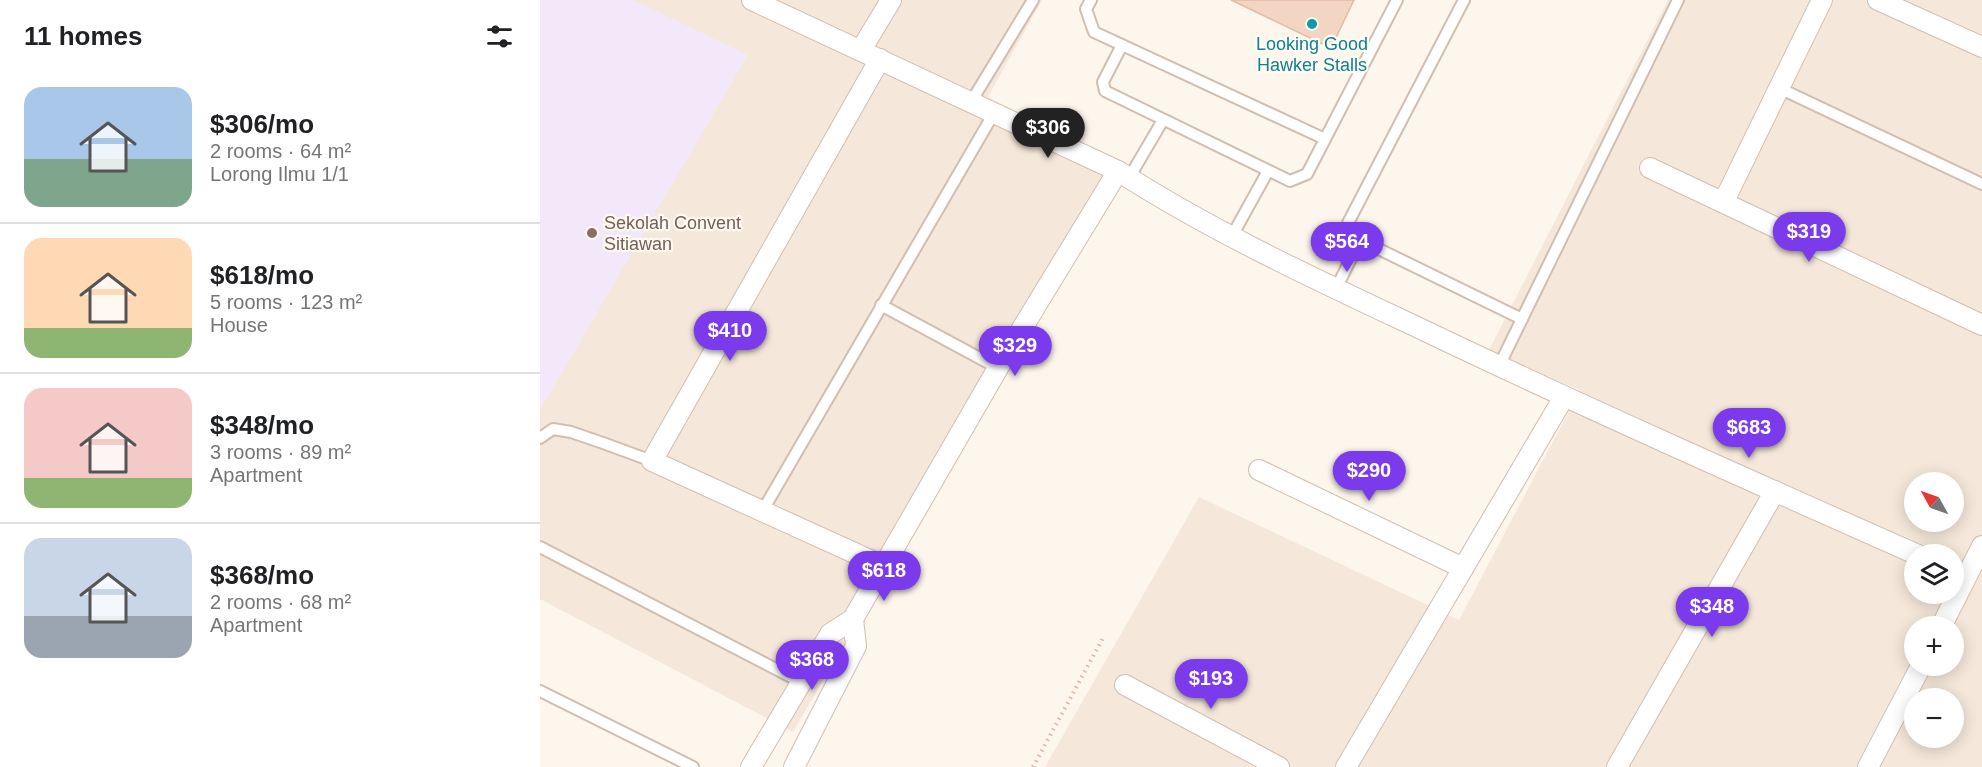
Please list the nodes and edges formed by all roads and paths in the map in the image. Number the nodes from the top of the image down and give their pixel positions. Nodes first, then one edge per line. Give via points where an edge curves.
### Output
1 (752, 0) edge
2 (891, 0) edge
3 (1032, 0) edge
4 (1091, 0) edge
5 (1397, 0) edge
6 (1464, 0) edge
7 (1678, 0) edge
8 (1822, 0) edge
9 (1878, 0) edge
10 (1122, 45) junction
11 (1982, 47) edge
12 (861, 50) junction
13 (880, 59) junction
14 (1779, 88) junction
15 (971, 102) junction
16 (994, 112) junction
17 (1163, 120) junction
18 (1325, 140) junction
19 (1650, 168) dead end
20 (1268, 171) junction
21 (1124, 175) junction
22 (1982, 184) edge
23 (1724, 201) junction
24 (1232, 236) junction
25 (1360, 240) junction
26 (1336, 289) junction
27 (881, 305) junction
28 (1522, 319) junction
29 (1982, 325) edge
30 (1499, 366) junction
31 (998, 368) junction
32 (1564, 397) junction
33 (540, 438) edge
34 (652, 461) junction
35 (1259, 470) dead end
36 (1775, 491) junction
37 (763, 510) junction
38 (540, 547) edge
39 (1904, 549) edge
40 (1972, 564) edge
41 (883, 566) junction
42 (1463, 568) junction
43 (1946, 616) edge
44 (853, 619) junction
45 (1104, 636) dead end
46 (1916, 676) edge
47 (801, 682) junction
48 (1125, 686) dead end
49 (540, 691) edge
50 (693, 767) edge
51 (751, 767) edge
52 (794, 767) edge
53 (1033, 767) edge
54 (1279, 767) edge
55 (1346, 767) edge
56 (1617, 767) edge
57 (1868, 767) edge

1 - 12 street
2 - 12 street
3 - 15 lane
4 - 10 lane via 1086,9 1094,32
5 - 18 lane
6 - 25 lane via 1348,223 1352,236
7 - 28 lane
8 - 14 street
9 - 11 street
10 - 17 lane via 1103,82 1105,91
10 - 18 lane
12 - 13 street
13 - 15 street
13 - 34 street
14 - 22 lane
14 - 23 street
15 - 16 street
16 - 21 street
16 - 27 lane
17 - 20 lane
17 - 21 lane
18 - 20 lane via 1307,174 1290,181
19 - 23 street
20 - 24 lane
21 - 24 street
21 - 31 street
23 - 29 street
24 - 26 street
25 - 26 lane
25 - 28 lane
26 - 30 street
27 - 31 lane
27 - 37 lane
28 - 30 lane
30 - 32 street
31 - 41 street
32 - 36 street
32 - 42 street
33 - 34 lane via 553,429 571,432
34 - 37 street
35 - 42 street
36 - 39 street
36 - 56 street
37 - 41 street
38 - 47 lane
40 - 43 street
41 - 44 street
42 - 55 street
44 - 47 street via 830,634
44 - 52 street via 856,646
45 - 53 path
46 - 57 street
47 - 51 street
48 - 54 street
49 - 50 lane

